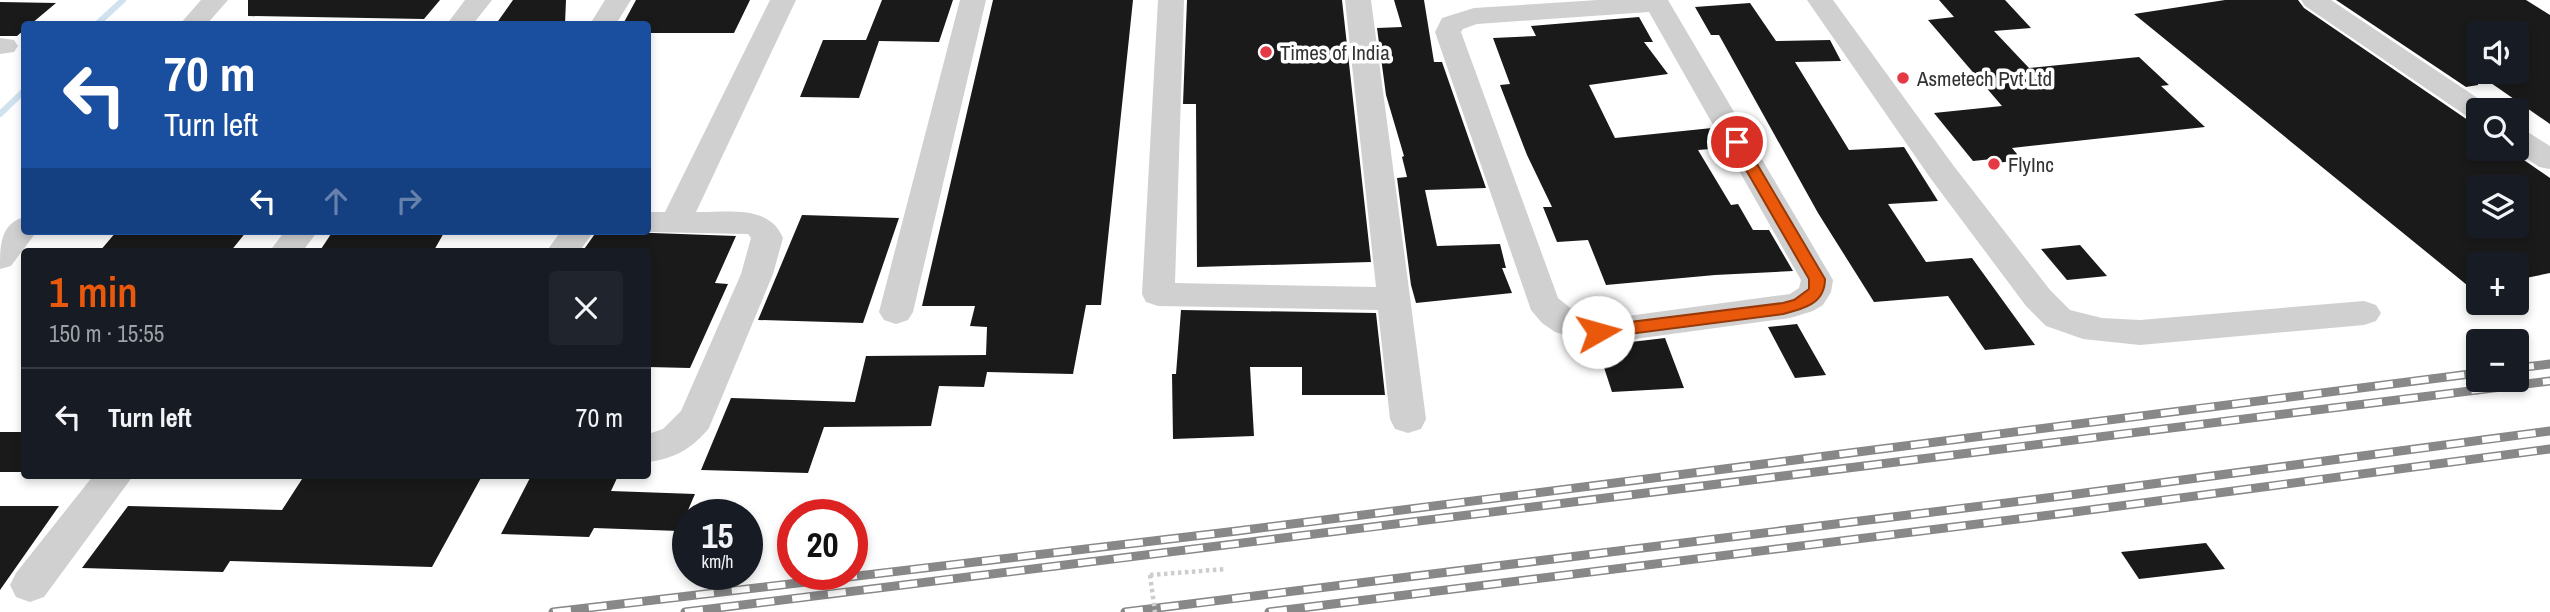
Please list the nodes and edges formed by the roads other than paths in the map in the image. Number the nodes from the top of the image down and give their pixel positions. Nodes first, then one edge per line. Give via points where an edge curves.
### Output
1 (215, 0) edge
2 (479, 0) edge
3 (618, 0) edge
4 (783, 0) edge
5 (973, 0) edge
6 (1171, 0) edge
7 (1358, 0) edge
8 (1820, 0) edge
9 (2315, 0) edge
10 (1656, 2) edge
11 (196, 21) edge
12 (462, 21) edge
13 (605, 21) edge
14 (2466, 103) edge
15 (2529, 146) edge
16 (2550, 160) edge
17 (669, 215) edge
18 (21, 231) edge
19 (0, 258) edge
20 (1394, 299) junction
21 (896, 312) dead end
22 (2364, 313) dead end
23 (1408, 419) dead end
24 (651, 447) edge
25 (112, 479) edge
26 (30, 584) dead end

1 - 11 street
2 - 12 street
3 - 13 street
4 - 17 street
5 - 21 street
6 - 20 street via 1158,294
7 - 20 street
8 - 22 street via 1942,172 2050,313 2063,321 2080,327 2168,331
9 - 14 street
10 - 10 street via 1474,16 1451,24 1448,32 1542,302 1550,313 1576,328 1598,332 1783,308 1798,305 1817,290 1817,279
15 - 16 street
17 - 24 street via 754,224 767,238 757,275 696,418 671,443
18 - 19 street
20 - 23 street
25 - 26 street

